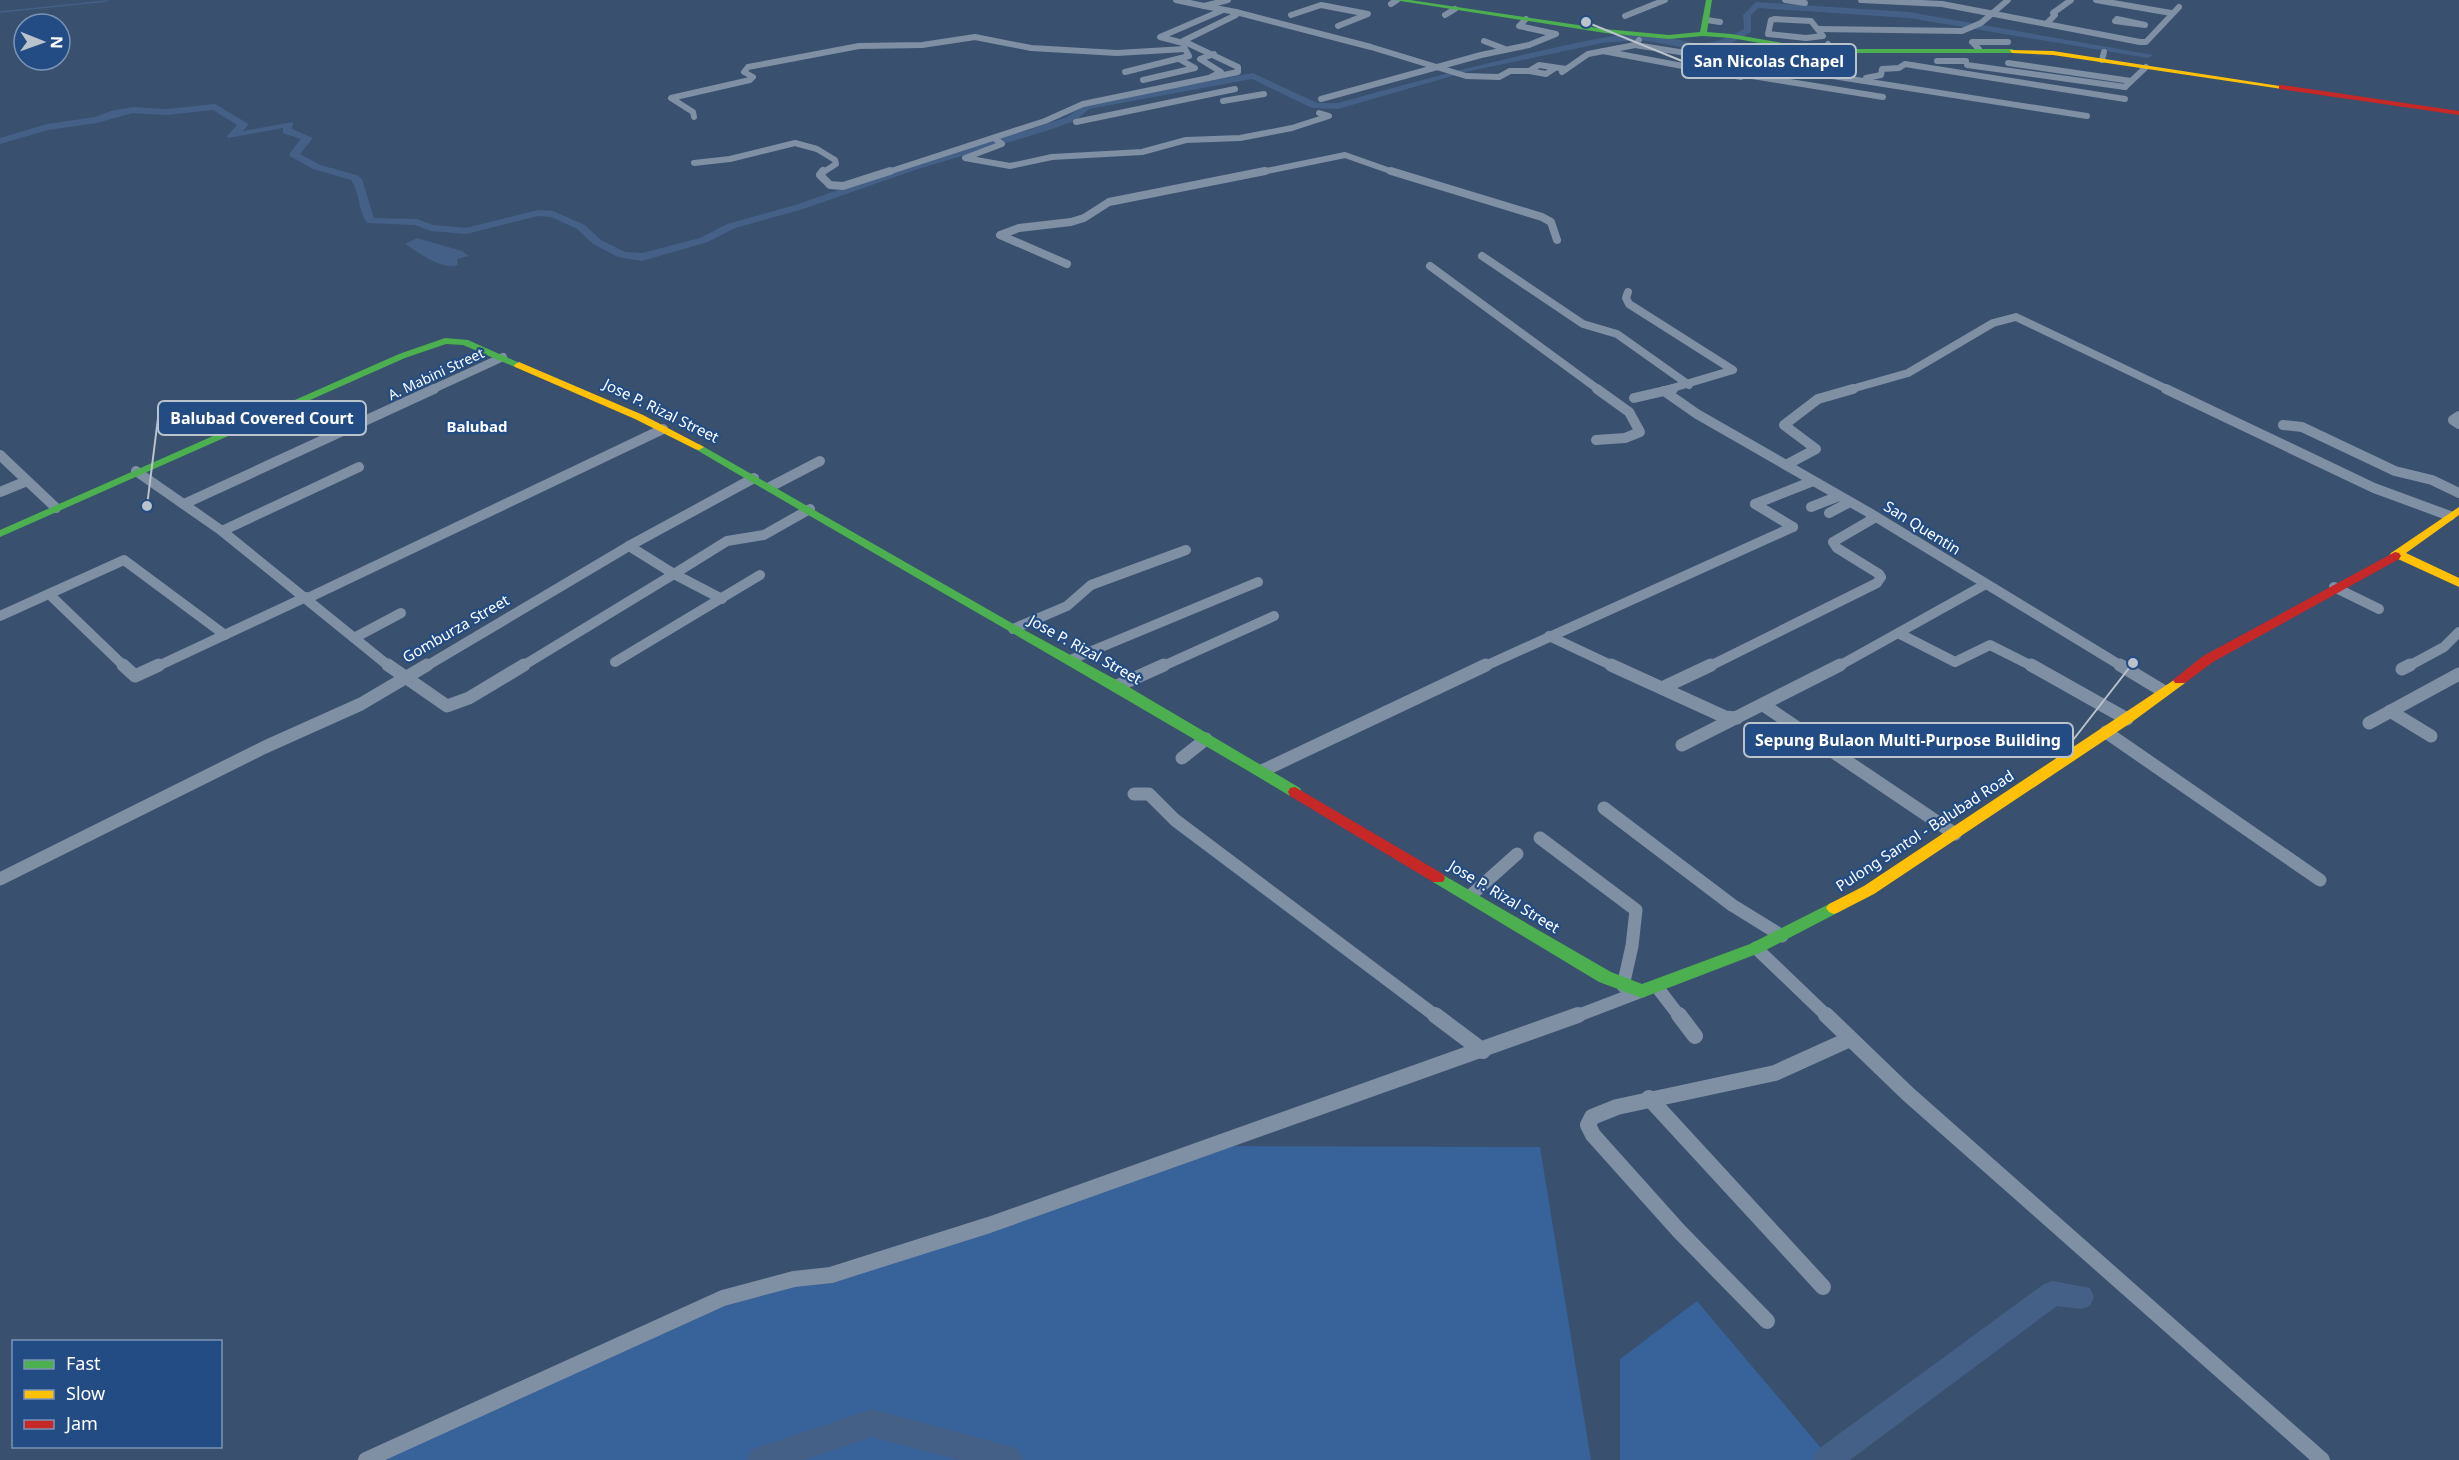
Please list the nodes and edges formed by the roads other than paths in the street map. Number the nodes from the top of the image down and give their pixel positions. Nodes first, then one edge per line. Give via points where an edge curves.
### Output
1 (1176, 0) edge
2 (1228, 0) edge
3 (1665, 0) edge
4 (1709, 0) edge
5 (1785, 0) edge
6 (1861, 0) edge
7 (2008, 0) edge
8 (2072, 0) edge
9 (2096, 0) edge
10 (1395, 1) edge
11 (1426, 2) edge
12 (1883, 2) edge
13 (1943, 2) edge
14 (1804, 3) dead end
15 (1204, 6) junction
16 (2128, 6) junction
17 (2179, 7) dead end
18 (1223, 10) junction
19 (1236, 12) junction
20 (1993, 14) junction
21 (2171, 14) junction
22 (1291, 15) dead end
23 (1626, 16) dead end
24 (1526, 19) junction
25 (2046, 24) junction
26 (1338, 26) dead end
27 (1710, 26) junction
28 (1818, 29) junction
29 (2101, 34) junction
30 (1638, 39) junction
31 (1484, 41) dead end
32 (2008, 42) dead end
33 (1184, 46) junction
34 (1979, 49) junction
35 (1506, 50) junction
36 (1603, 51) junction
37 (2049, 51) junction
38 (1214, 54) junction
39 (1179, 59) junction
40 (1964, 59) junction
41 (1937, 61) dead end
42 (1755, 64) junction
43 (1443, 67) junction
44 (2044, 67) junction
45 (2146, 67) junction
46 (1987, 68) junction
47 (1968, 74) junction
48 (1746, 75) junction
49 (1853, 79) junction
50 (1143, 80) junction
51 (1221, 81) junction
52 (2131, 81) junction
53 (2125, 87) junction
54 (1164, 89) junction
55 (1232, 90) junction
56 (1264, 94) dead end
57 (1244, 97) junction
58 (1884, 97) dead end
59 (2116, 97) junction
60 (1321, 99) dead end
61 (2125, 99) dead end
62 (1223, 101) dead end
63 (1319, 113) dead end
64 (2459, 113) edge
65 (2087, 116) dead end
66 (694, 117) dead end
67 (1076, 122) dead end
68 (997, 140) junction
69 (694, 163) dead end
70 (1557, 240) dead end
71 (1482, 256) dead end
72 (1067, 264) dead end
73 (1430, 266) dead end
74 (1628, 292) dead end
75 (502, 357) junction
76 (1689, 385) junction
77 (1664, 391) junction
78 (1634, 398) dead end
79 (2459, 416) edge
80 (2459, 424) edge
81 (2283, 425) dead end
82 (663, 429) junction
83 (1596, 440) dead end
84 (0, 455) edge
85 (820, 461) dead end
86 (1786, 465) junction
87 (359, 467) dead end
88 (136, 471) junction
89 (753, 478) junction
90 (27, 481) junction
91 (1813, 481) junction
92 (770, 487) junction
93 (0, 492) edge
94 (2459, 493) edge
95 (1839, 496) junction
96 (1850, 502) junction
97 (184, 504) junction
98 (1811, 507) dead end
99 (56, 508) junction
100 (810, 509) junction
101 (1829, 513) dead end
102 (2454, 513) edge
103 (1876, 517) junction
104 (222, 531) junction
105 (0, 534) edge
106 (629, 546) junction
107 (1186, 550) dead end
108 (2398, 554) junction
109 (674, 574) junction
110 (760, 575) dead end
111 (1258, 582) dead end
112 (2459, 583) edge
113 (1986, 584) junction
114 (2334, 587) junction
115 (49, 594) junction
116 (307, 598) junction
117 (722, 599) junction
118 (2379, 609) dead end
119 (400, 613) dead end
120 (0, 616) edge
121 (1274, 616) dead end
122 (1013, 629) junction
123 (2459, 632) edge
124 (1900, 634) junction
125 (225, 635) junction
126 (1549, 636) junction
127 (354, 638) junction
128 (1070, 660) junction
129 (615, 662) dead end
130 (2402, 669) dead end
131 (2459, 674) edge
132 (406, 676) junction
133 (1117, 686) junction
134 (1662, 688) junction
135 (2163, 691) junction
136 (1765, 706) junction
137 (2390, 711) junction
138 (1738, 718) junction
139 (2127, 718) junction
140 (2369, 723) dead end
141 (2106, 732) junction
142 (2431, 736) dead end
143 (1206, 739) junction
144 (1682, 745) dead end
145 (1182, 758) dead end
146 (1262, 771) junction
147 (1134, 794) dead end
148 (1604, 808) dead end
149 (1954, 834) junction
150 (1540, 838) dead end
151 (1517, 854) dead end
152 (0, 879) edge
153 (2320, 880) dead end
154 (1470, 896) junction
155 (1782, 936) junction
156 (1756, 948) junction
157 (1623, 986) junction
158 (1649, 989) junction
159 (1695, 1036) dead end
160 (1850, 1039) junction
161 (1483, 1051) junction
162 (1649, 1098) junction
163 (1823, 1287) dead end
164 (1767, 1321) dead end
165 (366, 1460) edge
166 (2322, 1460) edge

1 - 15 street
2 - 15 street
3 - 23 street
4 - 27 street
5 - 14 street
6 - 12 street
7 - 20 street
8 - 25 street via 2064,15 2055,15
9 - 16 street
10 - 11 street
11 - 24 street via 1450,12 1487,10
12 - 13 street
13 - 20 street
15 - 18 street
16 - 21 street
16 - 29 street
17 - 21 street
18 - 19 street
18 - 33 street via 1160,37
19 - 33 street
19 - 43 street
20 - 25 street
20 - 28 street via 1962,31
21 - 29 street via 2146,42
22 - 26 street via 1316,6 1343,6 1368,14
24 - 30 street
24 - 35 street via 1519,26 1556,34
25 - 29 street
27 - 30 street via 1669,37
27 - 40 street via 1739,37 1805,50 1900,47
28 - 28 street via 1822,37 1767,33 1774,19 1807,20
30 - 36 street
30 - 42 street
31 - 35 street
32 - 34 street via 1972,42
33 - 38 street via 1198,46
33 - 39 street via 1190,55
33 - 66 street via 1117,53 1031,48 980,37 922,45 859,46 748,68 744,72 753,77 750,80 670,99 693,112
34 - 37 street
34 - 40 street
35 - 43 street
36 - 43 street via 1586,55 1561,70 1539,65 1529,71 1485,78
36 - 48 street
37 - 44 street
37 - 45 street via 2103,56
38 - 51 street via 1239,70
38 - 54 street via 1200,60 1221,75
39 - 50 street via 1195,68
39 - 50 street via 1125,72
40 - 41 street
40 - 46 street
40 - 47 street
42 - 48 street
42 - 49 street
43 - 60 street
44 - 46 street via 1989,62
44 - 52 street
45 - 52 street
45 - 64 street
46 - 53 street
47 - 49 street via 1903,64 1882,69 1881,75 1875,77
47 - 59 street
48 - 58 street
49 - 65 street
50 - 54 street
51 - 54 street
51 - 55 street
52 - 53 street
53 - 59 street
54 - 68 street via 1083,104
55 - 57 street
55 - 67 street
56 - 57 street
57 - 62 street
59 - 61 street
63 - 68 street via 1329,116 1240,138 1184,141 1142,152 1052,157 1010,166 965,158
68 - 69 street via 840,187 830,185 820,175 836,164 835,160 798,143 716,162
70 - 72 street via 1551,222 1545,219 1345,155 1109,202 1079,220 1000,235
71 - 76 street via 1583,324 1617,334
73 - 83 street via 1629,412 1640,432 1625,438
74 - 76 street via 1629,304 1733,370
75 - 82 street, Jose P. Rizal Street
75 - 88 street, Jose P. Rizal Street via 465,342 437,343
75 - 97 street, A. Mabini Street
76 - 77 street
77 - 78 street
77 - 86 street, San Quentin
79 - 80 street via 2453,420
81 - 94 street via 2302,427 2395,471 2432,480
82 - 89 street, Jose P. Rizal Street
82 - 116 street
84 - 90 street
85 - 92 street
86 - 91 street, San Quentin
86 - 102 street via 1816,449 1784,424 1818,399 1908,373 1993,323 2016,317 2374,488
87 - 104 street
88 - 97 street, Gomburza Street
88 - 99 street, Jose P. Rizal Street
89 - 92 street, Jose P. Rizal Street
89 - 106 street, Gomburza Street
90 - 93 street
90 - 99 street
91 - 95 street, San Quentin
91 - 126 street via 1755,504 1793,527
92 - 100 street, Jose P. Rizal Street
95 - 96 street, San Quentin
95 - 98 street
96 - 101 street
96 - 103 street, San Quentin
97 - 104 street, Gomburza Street
99 - 105 street, Jose P. Rizal Street
100 - 109 street via 764,535 727,541
100 - 122 street, Jose P. Rizal Street
102 - 108 street, Pulong Santol - Balubad Road
103 - 113 street, San Quentin
103 - 134 street via 1833,542 1879,574 1877,583
104 - 116 street, Gomburza Street
106 - 109 street
106 - 132 street, Gomburza Street
107 - 122 street via 1091,585 1067,606
108 - 112 street
108 - 114 street, Pulong Santol - Balubad Road
109 - 117 street
109 - 132 street via 469,698 447,706
110 - 117 street
111 - 128 street
113 - 124 street
113 - 135 street, San Quentin
114 - 118 street
114 - 135 street, Pulong Santol - Balubad Road via 2211,658
115 - 120 street
115 - 125 street via 124,560
115 - 125 street via 135,676
116 - 125 street
116 - 127 street, Gomburza Street
117 - 129 street
119 - 127 street
121 - 133 street
122 - 128 street, Jose P. Rizal Street
123 - 130 street via 2444,646
124 - 136 street
124 - 139 street via 1955,662 1990,645
126 - 134 street
126 - 146 street
127 - 132 street, Gomburza Street
128 - 133 street, Jose P. Rizal Street
131 - 137 street
132 - 152 street via 361,704 265,747
133 - 143 street, Jose P. Rizal Street
134 - 138 street via 1725,717
135 - 139 street, Pulong Santol - Balubad Road
136 - 138 street
136 - 149 street
137 - 140 street
137 - 142 street
138 - 144 street
139 - 141 street, Pulong Santol - Balubad Road
141 - 149 street, Pulong Santol - Balubad Road
141 - 153 street
143 - 145 street
143 - 146 street, Jose P. Rizal Street
146 - 154 street, Jose P. Rizal Street
147 - 161 street via 1149,794 1175,820
148 - 155 street via 1714,891
149 - 155 street, Pulong Santol - Balubad Road via 1869,890
150 - 157 street via 1636,910
151 - 154 street
154 - 157 street, Jose P. Rizal Street
155 - 156 street, Pulong Santol - Balubad Road
156 - 158 street, Pulong Santol - Balubad Road
156 - 160 street
157 - 158 street, Jose P. Rizal Street
158 - 159 street
158 - 161 street
160 - 162 street via 1775,1073
160 - 166 street
161 - 165 street via 989,1226 831,1275 723,1298
162 - 163 street
162 - 164 street via 1592,1117 1588,1125 1593,1135 1678,1231

